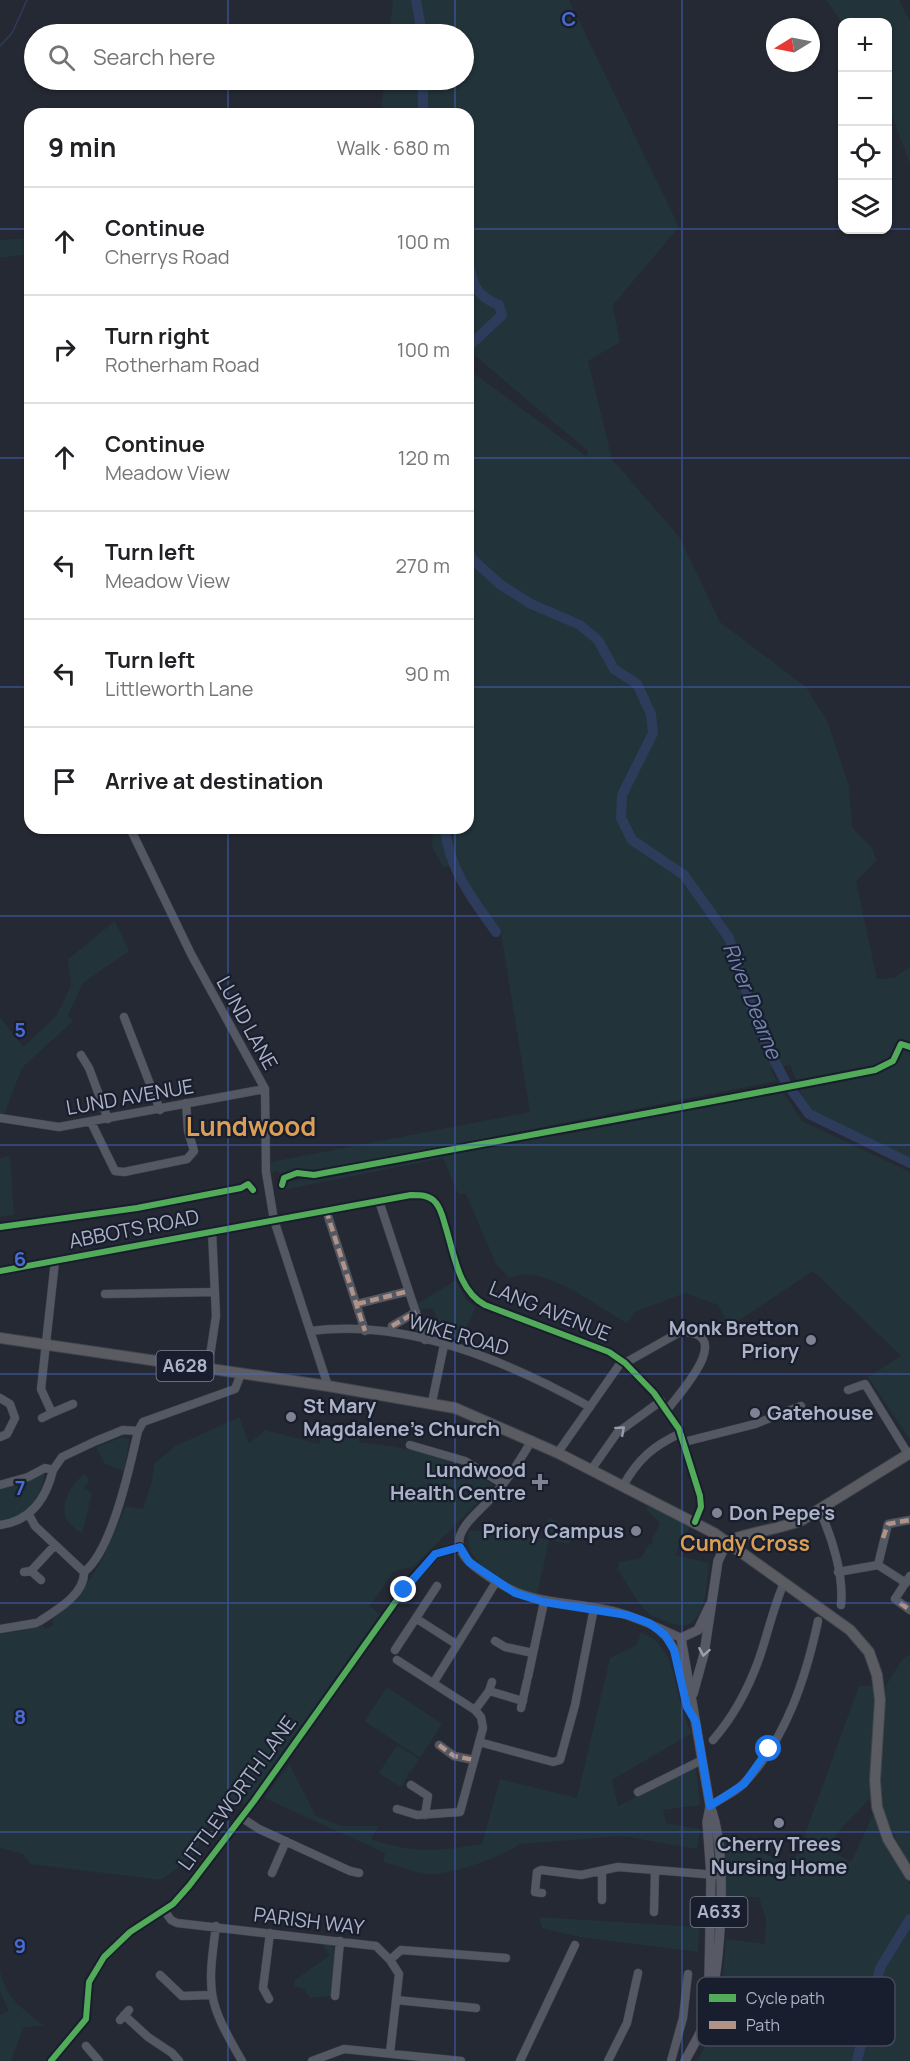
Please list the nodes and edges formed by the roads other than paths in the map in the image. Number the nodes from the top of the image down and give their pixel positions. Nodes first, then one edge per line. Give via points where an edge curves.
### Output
1 (133, 834) edge
2 (124, 1017) dead end
3 (81, 1054) dead end
4 (265, 1089) junction
5 (186, 1103) junction
6 (160, 1110) junction
7 (0, 1118) edge
8 (108, 1119) junction
9 (91, 1122) junction
10 (379, 1201) junction
11 (326, 1210) junction
12 (274, 1220) junction
13 (212, 1231) junction
14 (55, 1261) junction
15 (0, 1271) edge
16 (409, 1291) junction
17 (215, 1292) junction
18 (105, 1294) dead end
19 (357, 1304) junction
20 (416, 1312) junction
21 (392, 1326) dead end
22 (310, 1331) junction
23 (365, 1331) junction
24 (0, 1338) edge
25 (425, 1340) junction
26 (47, 1345) junction
27 (444, 1345) junction
28 (623, 1362) junction
29 (208, 1369) junction
30 (240, 1374) junction
31 (328, 1386) junction
32 (848, 1390) dead end
33 (0, 1398) edge
34 (661, 1401) junction
35 (432, 1402) junction
36 (73, 1404) dead end
37 (801, 1406) dead end
38 (590, 1407) junction
39 (667, 1410) junction
40 (52, 1413) junction
41 (42, 1418) dead end
42 (138, 1431) junction
43 (0, 1437) edge
44 (682, 1438) junction
45 (532, 1440) junction
46 (410, 1444) dead end
47 (561, 1448) dead end
48 (909, 1453) edge
49 (53, 1470) junction
50 (591, 1470) junction
51 (503, 1484) junction
52 (0, 1485) edge
53 (623, 1486) junction
54 (819, 1509) junction
55 (29, 1515) junction
56 (910, 1520) edge
57 (695, 1522) junction
58 (0, 1525) edge
59 (875, 1531) dead end
60 (884, 1533) junction
61 (728, 1542) junction
62 (56, 1545) junction
63 (460, 1547) junction
64 (878, 1565) junction
65 (84, 1572) junction
66 (838, 1572) junction
67 (908, 1579) edge
68 (41, 1580) dead end
69 (496, 1582) junction
70 (784, 1583) junction
71 (437, 1586) dead end
72 (544, 1602) junction
73 (710, 1605) junction
74 (841, 1605) dead end
75 (594, 1608) junction
76 (910, 1610) edge
77 (417, 1619) junction
78 (818, 1621) dead end
79 (649, 1623) junction
80 (0, 1629) edge
81 (681, 1638) junction
82 (495, 1641) dead end
83 (456, 1644) junction
84 (395, 1650) dead end
85 (533, 1653) junction
86 (398, 1660) dead end
87 (434, 1682) junction
88 (492, 1682) dead end
89 (489, 1691) junction
90 (692, 1698) junction
91 (476, 1710) junction
92 (696, 1722) junction
93 (713, 1740) dead end
94 (479, 1742) junction
95 (439, 1745) dead end
96 (474, 1760) junction
97 (702, 1760) junction
98 (411, 1785) dead end
99 (638, 1792) dead end
100 (710, 1806) junction
101 (397, 1809) dead end
102 (426, 1815) junction
103 (242, 1818) junction
104 (286, 1841) junction
105 (602, 1871) junction
106 (655, 1871) junction
107 (359, 1872) dead end
108 (272, 1873) dead end
109 (716, 1875) junction
110 (910, 1875) edge
111 (542, 1893) dead end
112 (602, 1900) dead end
113 (164, 1910) junction
114 (654, 1912) dead end
115 (216, 1926) junction
116 (270, 1932) junction
117 (340, 1941) junction
118 (576, 1949) dead end
119 (506, 1958) dead end
120 (390, 1960) junction
121 (637, 1973) dead end
122 (160, 1975) dead end
123 (709, 1977) edge
124 (690, 1980) dead end
125 (210, 1995) junction
126 (335, 1996) dead end
127 (269, 1999) dead end
128 (396, 2000) junction
129 (476, 2008) dead end
130 (125, 2015) dead end
131 (697, 2037) edge
132 (86, 2046) dead end
133 (390, 2053) junction
134 (97, 2060) edge
135 (51, 2061) edge
136 (179, 2061) edge
137 (242, 2061) edge
138 (312, 2061) edge
139 (459, 2061) edge
140 (520, 2061) edge
141 (608, 2061) edge
142 (671, 2061) edge
143 (685, 2061) edge

1 - 4 street, LUND LANE via 190,954
2 - 6 street
3 - 8 street
4 - 5 street, LUND AVENUE
4 - 12 street, LUND LANE via 266,1172
5 - 6 street, LUND AVENUE
5 - 9 street via 194,1151 187,1159 124,1172 115,1171
6 - 8 street, LUND AVENUE
7 - 9 street, LUND AVENUE via 59,1127
8 - 9 street, LUND AVENUE
10 - 11 street, LANG AVENUE
10 - 16 street
10 - 28 street, LANG AVENUE via 411,1195 429,1197 441,1214 471,1296 485,1305 609,1352
11 - 12 street, LANG AVENUE
11 - 19 street
12 - 13 street, ABBOTS ROAD
12 - 22 street, LUND LANE
13 - 14 street, ABBOTS ROAD
13 - 17 street
14 - 15 street, ABBOTS ROAD
14 - 26 street
16 - 19 street
16 - 20 street
17 - 18 street
17 - 29 street via 216,1316
19 - 23 street
20 - 21 street
20 - 25 street
22 - 23 street, WIKE ROAD
22 - 31 street, LUND LANE
23 - 25 street, WIKE ROAD
24 - 26 highway, A628
25 - 27 street, WIKE ROAD
26 - 29 highway, A628
26 - 40 street via 41,1389
27 - 35 street
27 - 38 street, WIKE ROAD via 480,1354 538,1378
28 - 34 street, LANG AVENUE
28 - 38 street
28 - 39 street via 680,1332 690,1332 699,1338 705,1347 704,1360
29 - 30 highway, A628
30 - 31 highway, A628
30 - 42 street via 235,1389 143,1422
31 - 35 highway, A628
32 - 48 street via 865,1384
33 - 43 street via 10,1404 15,1418 7,1434
34 - 39 street, LANG AVENUE
50 -> 34 street via 617,1433
35 - 45 highway, A628
36 - 40 street
37 - 44 street via 755,1424
38 - 47 street
39 - 44 street, LANG AVENUE
40 - 41 street
42 - 49 street via 123,1430 96,1441 62,1457
42 - 65 street via 116,1515 97,1558
44 - 53 street via 643,1456
44 - 57 street, LANG AVENUE via 702,1504
45 - 50 highway, A628
45 - 51 street
46 - 51 street via 465,1461
48 - 54 highway
49 - 52 street via 45,1468 28,1478
49 - 55 street via 46,1492
50 - 53 highway, A628
51 - 63 street via 465,1527
53 - 57 highway, A628
54 - 61 highway via 785,1528
54 - 66 street
55 - 58 street
55 - 62 street
56 - 60 street via 888,1524
57 - 61 highway, A628
59 - 60 street
60 - 64 street
61 - 70 highway, A628
61 - 73 main road, A633 via 718,1561
62 - 65 street
62 - 68 street via 27,1571
63 - 69 street via 469,1562
63 - 103 street, LITTLEWORTH LANE via 435,1554 411,1581
64 - 66 street
64 - 67 street
65 - 80 street via 75,1593 38,1622
66 - 74 street
67 - 76 street via 893,1602
69 - 72 street
69 - 83 street
70 - 93 street via 750,1682
70 - 110 highway, A628 via 850,1630 872,1659 880,1700 876,1807 884,1830
71 - 77 street
72 - 75 street
72 - 85 street
73 - 81 main road, A633 via 698,1630
73 -> 90 main road, A633 via 704,1654
75 - 79 street
75 - 94 street via 560,1760 553,1762
77 - 83 street
77 - 84 street
78 - 100 street via 802,1683 780,1731 744,1784
79 - 81 street
79 - 92 street via 671,1642 687,1707
81 - 90 main road, A633
82 - 85 street
83 - 87 street
85 - 89 street via 522,1704
86 - 87 street
87 - 91 street
88 - 89 street
89 - 91 street
90 - 92 main road, A633
91 - 94 street via 482,1723
92 - 97 main road, A633
94 - 96 street
95 - 96 street
96 - 102 street via 462,1810 456,1814
97 - 99 street
97 - 100 main road, A633
98 - 102 street via 428,1796
100 - 109 main road, A633 via 707,1822
101 - 102 street
103 - 104 street
103 - 113 street, LITTLEWORTH LANE via 181,1896
104 - 107 street
104 - 108 street
105 - 106 street via 618,1867
105 - 111 street via 573,1876 537,1872 535,1892
105 - 112 street
106 - 109 street
106 - 114 street
109 - 123 main road, A633
113 - 115 street, PARISH WAY via 177,1923
113 - 135 street, LITTLEWORTH LANE via 130,1932 104,1957 89,1982 86,2019
115 - 116 street, PARISH WAY
115 - 125 street
116 - 117 street, PARISH WAY
116 - 127 street via 263,1988
117 - 120 street, PARISH WAY via 376,1946
117 - 126 street
118 - 140 street
119 - 120 street via 401,1950
120 - 128 street via 399,1974
121 - 141 street via 627,2023
122 - 125 street via 182,1996
124 - 142 street
125 - 137 street via 219,2022
128 - 129 street
128 - 133 street
130 - 136 street
131 - 143 main road, A633
132 - 134 street
133 - 138 street via 344,2049
133 - 139 street

